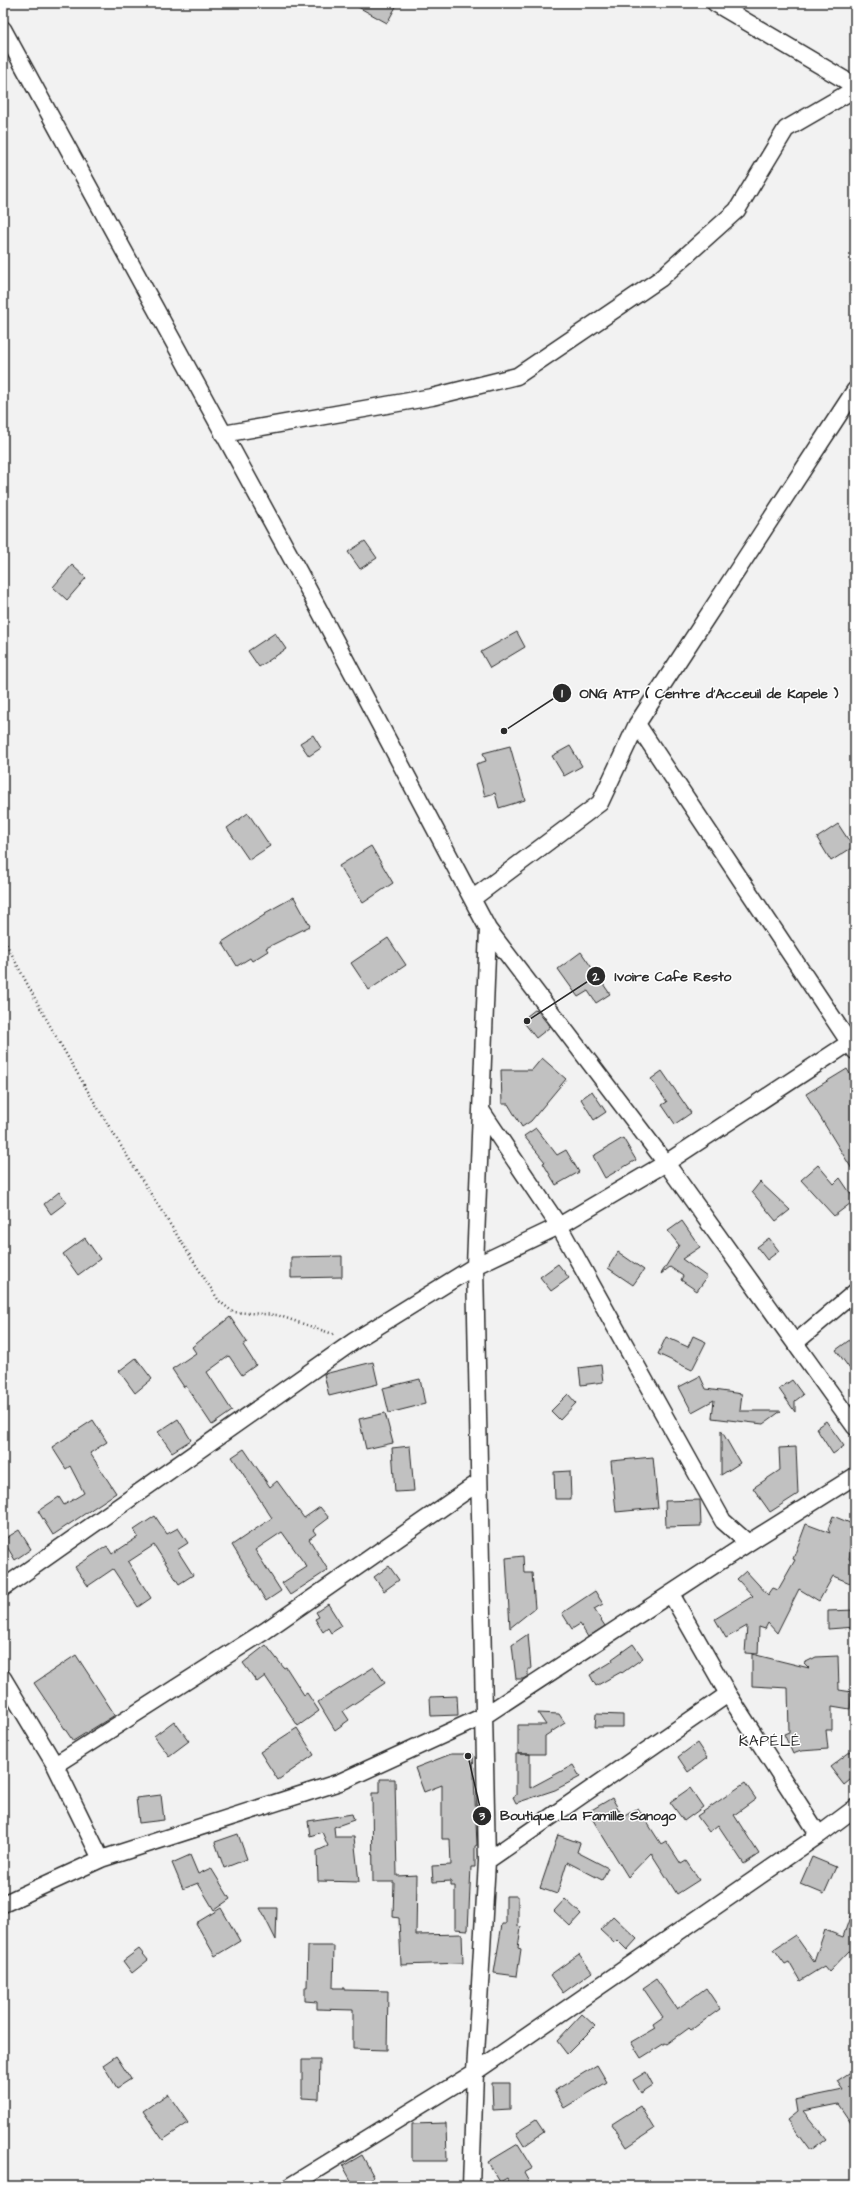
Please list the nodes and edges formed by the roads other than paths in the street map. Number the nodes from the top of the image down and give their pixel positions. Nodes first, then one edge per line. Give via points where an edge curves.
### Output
1 (715, 3) edge
2 (3, 29) edge
3 (855, 86) edge
4 (855, 89) edge
5 (855, 390) edge
6 (224, 434) junction
7 (637, 724) junction
8 (472, 899) junction
9 (488, 929) junction
10 (853, 1044) edge
11 (481, 1110) junction
12 (666, 1163) junction
13 (559, 1226) junction
14 (475, 1266) junction
15 (855, 1292) edge
16 (795, 1343) junction
17 (855, 1427) edge
18 (855, 1476) edge
19 (479, 1482) junction
20 (748, 1543) junction
21 (3, 1588) edge
22 (671, 1594) junction
23 (3, 1678) edge
24 (728, 1694) junction
25 (484, 1716) junction
26 (55, 1765) junction
27 (855, 1808) edge
28 (819, 1835) junction
29 (101, 1859) junction
30 (487, 1861) junction
31 (3, 1904) edge
32 (474, 2072) junction
33 (290, 2186) edge
34 (471, 2186) edge

1 - 3 street
2 - 6 street
4 - 6 street via 786,129 737,210 660,279 517,376 432,397
5 - 7 street
6 - 8 street
7 - 8 street via 600,803
7 - 10 street
8 - 9 street
9 - 11 street
9 - 12 street
10 - 12 street
11 - 13 street
11 - 14 street
12 - 13 street
12 - 16 street
13 - 14 street
13 - 20 street via 724,1521
14 - 19 street
14 - 21 street via 354,1341
15 - 16 street
16 - 17 street
18 - 20 street
19 - 25 street
19 - 26 street via 264,1631
20 - 22 street
22 - 24 street
22 - 25 street
23 - 26 street
24 - 28 street
24 - 30 street
25 - 29 street via 340,1782
25 - 30 street
26 - 29 street
27 - 28 street
28 - 32 street
29 - 31 street
30 - 32 street
32 - 33 street
32 - 34 street

